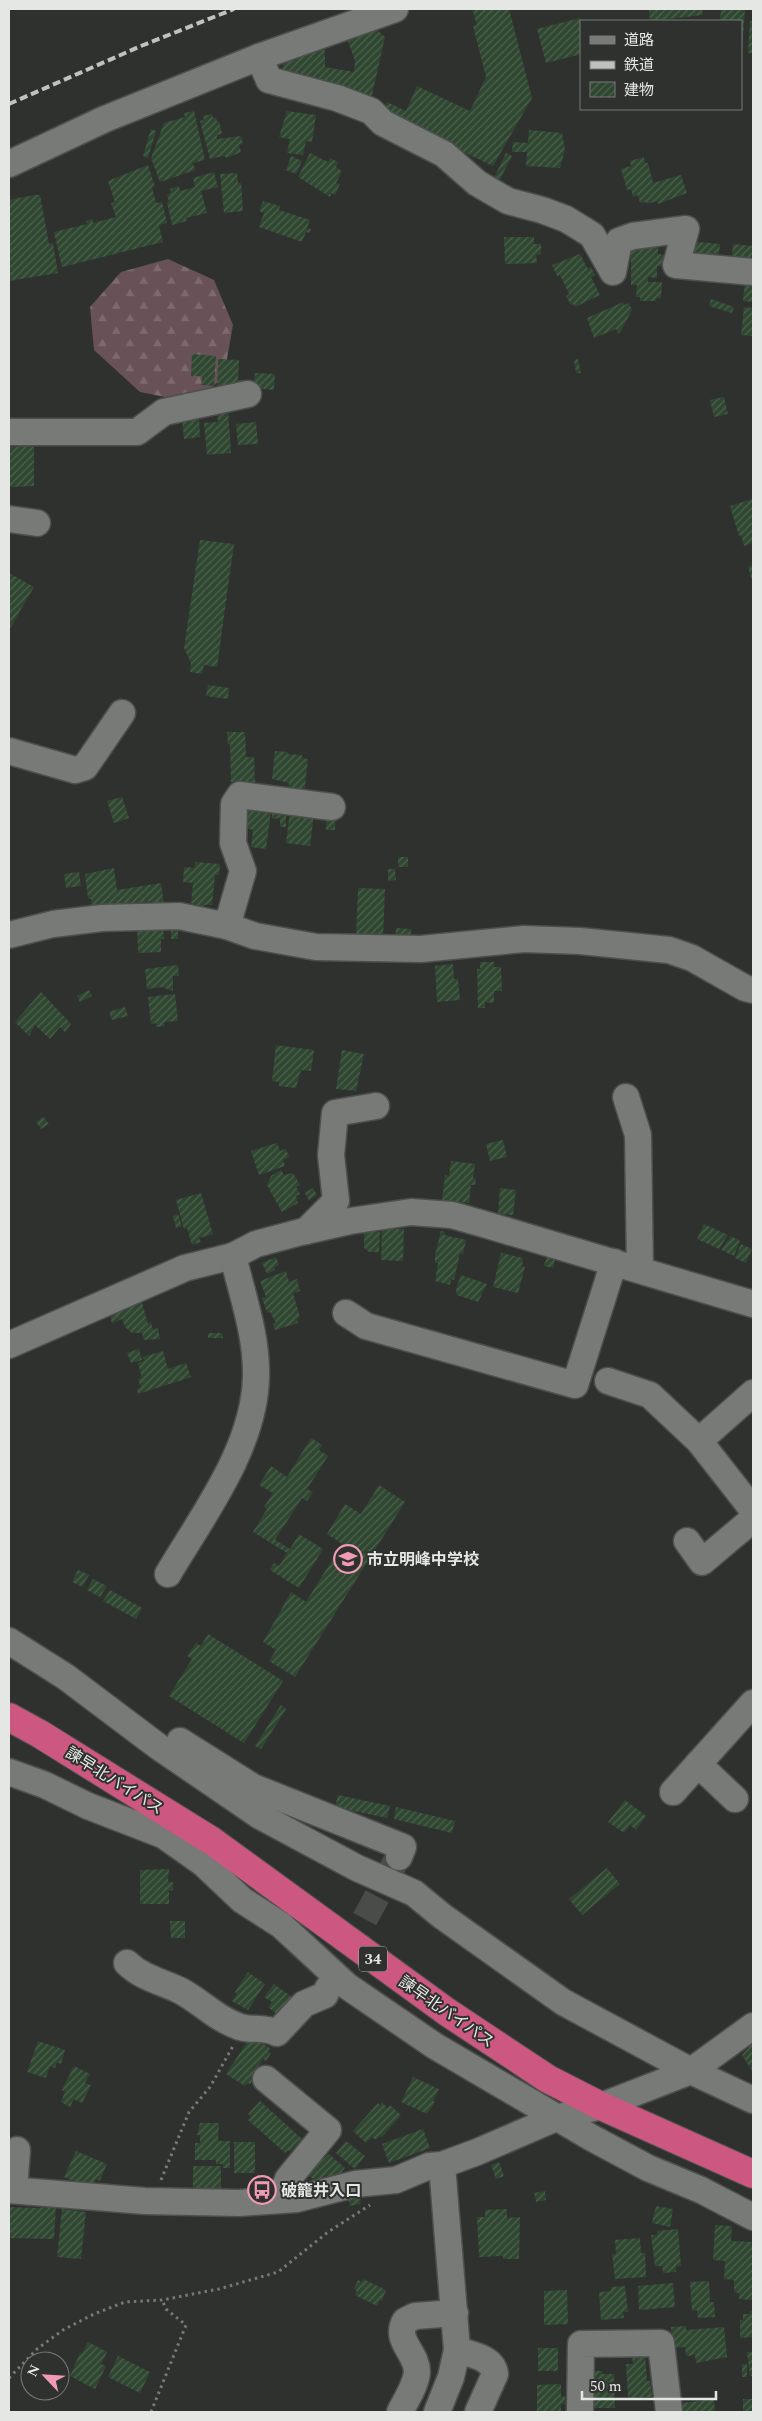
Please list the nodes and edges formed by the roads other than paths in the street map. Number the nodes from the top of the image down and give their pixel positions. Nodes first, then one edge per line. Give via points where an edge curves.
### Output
1 (395, 9) edge
2 (259, 57) junction
3 (9, 164) edge
4 (753, 272) edge
5 (248, 394) dead end
6 (9, 432) edge
7 (9, 519) edge
8 (37, 523) dead end
9 (122, 713) dead end
10 (9, 751) edge
11 (332, 807) dead end
12 (227, 926) junction
13 (9, 935) edge
14 (753, 990) edge
15 (626, 1097) dead end
16 (376, 1106) dead end
17 (306, 1231) junction
18 (233, 1256) junction
19 (614, 1262) junction
20 (640, 1270) junction
21 (753, 1304) edge
22 (346, 1313) dead end
23 (9, 1345) edge
24 (608, 1381) dead end
25 (753, 1394) edge
26 (699, 1441) junction
27 (753, 1510) edge
28 (753, 1519) edge
29 (687, 1542) dead end
30 (168, 1574) dead end
31 (9, 1641) edge
32 (753, 1703) edge
33 (9, 1717) edge
34 (138, 1731) junction
35 (698, 1764) junction
36 (9, 1772) edge
37 (673, 1792) dead end
38 (736, 1800) dead end
39 (399, 1857) dead end
40 (127, 1963) dead end
41 (328, 1988) tunnel mouth
42 (753, 2026) edge
43 (691, 2071) junction
44 (266, 2080) dead end
45 (753, 2100) edge
46 (601, 2106) junction
47 (556, 2118) junction
48 (17, 2150) dead end
49 (442, 2165) junction
50 (753, 2174) edge
51 (11, 2190) edge
52 (280, 2200) junction
53 (753, 2217) edge
54 (455, 2313) junction
55 (457, 2350) junction
56 (400, 2412) edge
57 (438, 2412) edge
58 (478, 2412) edge
59 (580, 2412) edge
60 (669, 2412) edge

1 - 2 street
2 - 3 street via 106,119
2 - 4 street via 269,80 338,98 371,111 383,123 444,154 477,183 508,201 566,219 592,235 613,272 619,241 632,236 686,229 676,265
5 - 6 street via 164,412 137,432
7 - 8 street
9 - 10 street via 86,767 75,770
11 - 12 street via 240,796 234,804 233,843 243,871
12 - 13 street via 179,916 143,916 53,924
12 - 14 street via 255,936 316,947 421,949 524,939 638,945 692,958
15 - 20 street via 638,1135
16 - 17 street via 335,1113 331,1155 336,1201
17 - 18 street via 256,1244
17 - 19 street via 411,1212 452,1215
18 - 23 street via 185,1268
18 - 30 street via 252,1338 256,1375 251,1419 240,1450
19 - 20 street
19 - 22 street via 575,1385 366,1326
20 - 21 street
24 - 26 street via 650,1395
25 - 26 street
26 - 27 street
28 - 29 street via 702,1562
31 - 34 street via 66,1677
32 - 35 street
33 - 46 highway, 諫早北バイパス / 34 via 212,1841 446,2012 548,2079
34 - 39 street via 152,1726 253,1786 403,1848
34 - 43 street via 260,1816 357,1868 414,1893 563,2002
35 - 37 street
35 - 38 street
36 - 47 street via 163,1836 204,1864 242,1900 281,1925 347,1986 435,2046
40 - 41 street via 135,1971 182,1992 214,2016 244,2028 266,2028 277,2033 304,2004 324,1995
42 - 43 street
43 - 45 street
43 - 46 street
44 - 52 street via 328,2130 288,2179
46 - 47 street
46 - 50 highway, 諫早北バイパス / 34
47 - 49 street
47 - 53 street via 648,2168
48 - 51 street
49 - 52 street via 429,2166 396,2180 355,2184 298,2199
49 - 54 street
51 - 52 street via 152,2202
54 - 55 street
54 - 56 street via 415,2316 405,2321 402,2338 414,2359 417,2374
55 - 57 street
55 - 58 street via 490,2362 495,2369 496,2374
59 - 60 street via 581,2344 661,2343

